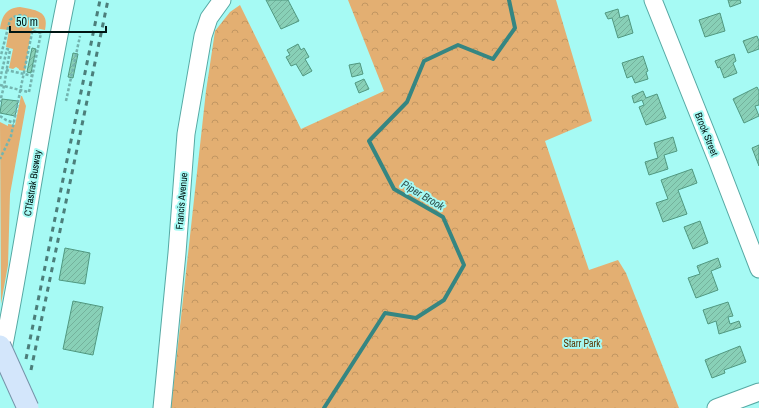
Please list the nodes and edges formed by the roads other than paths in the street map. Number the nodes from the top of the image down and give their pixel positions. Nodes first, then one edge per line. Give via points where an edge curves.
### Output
1 (66, 0) edge
2 (222, 0) edge
3 (653, 0) edge
4 (759, 269) edge
5 (0, 346) edge
6 (0, 366) edge
7 (759, 392) edge
8 (28, 408) edge
9 (162, 408) edge
10 (716, 408) edge

1 - 6 street, CTfastrak Busway
2 - 9 street, Francis Avenue via 209,18 202,36 186,134
3 - 4 street, Brook Street
5 - 8 main road, bridge
7 - 10 street

